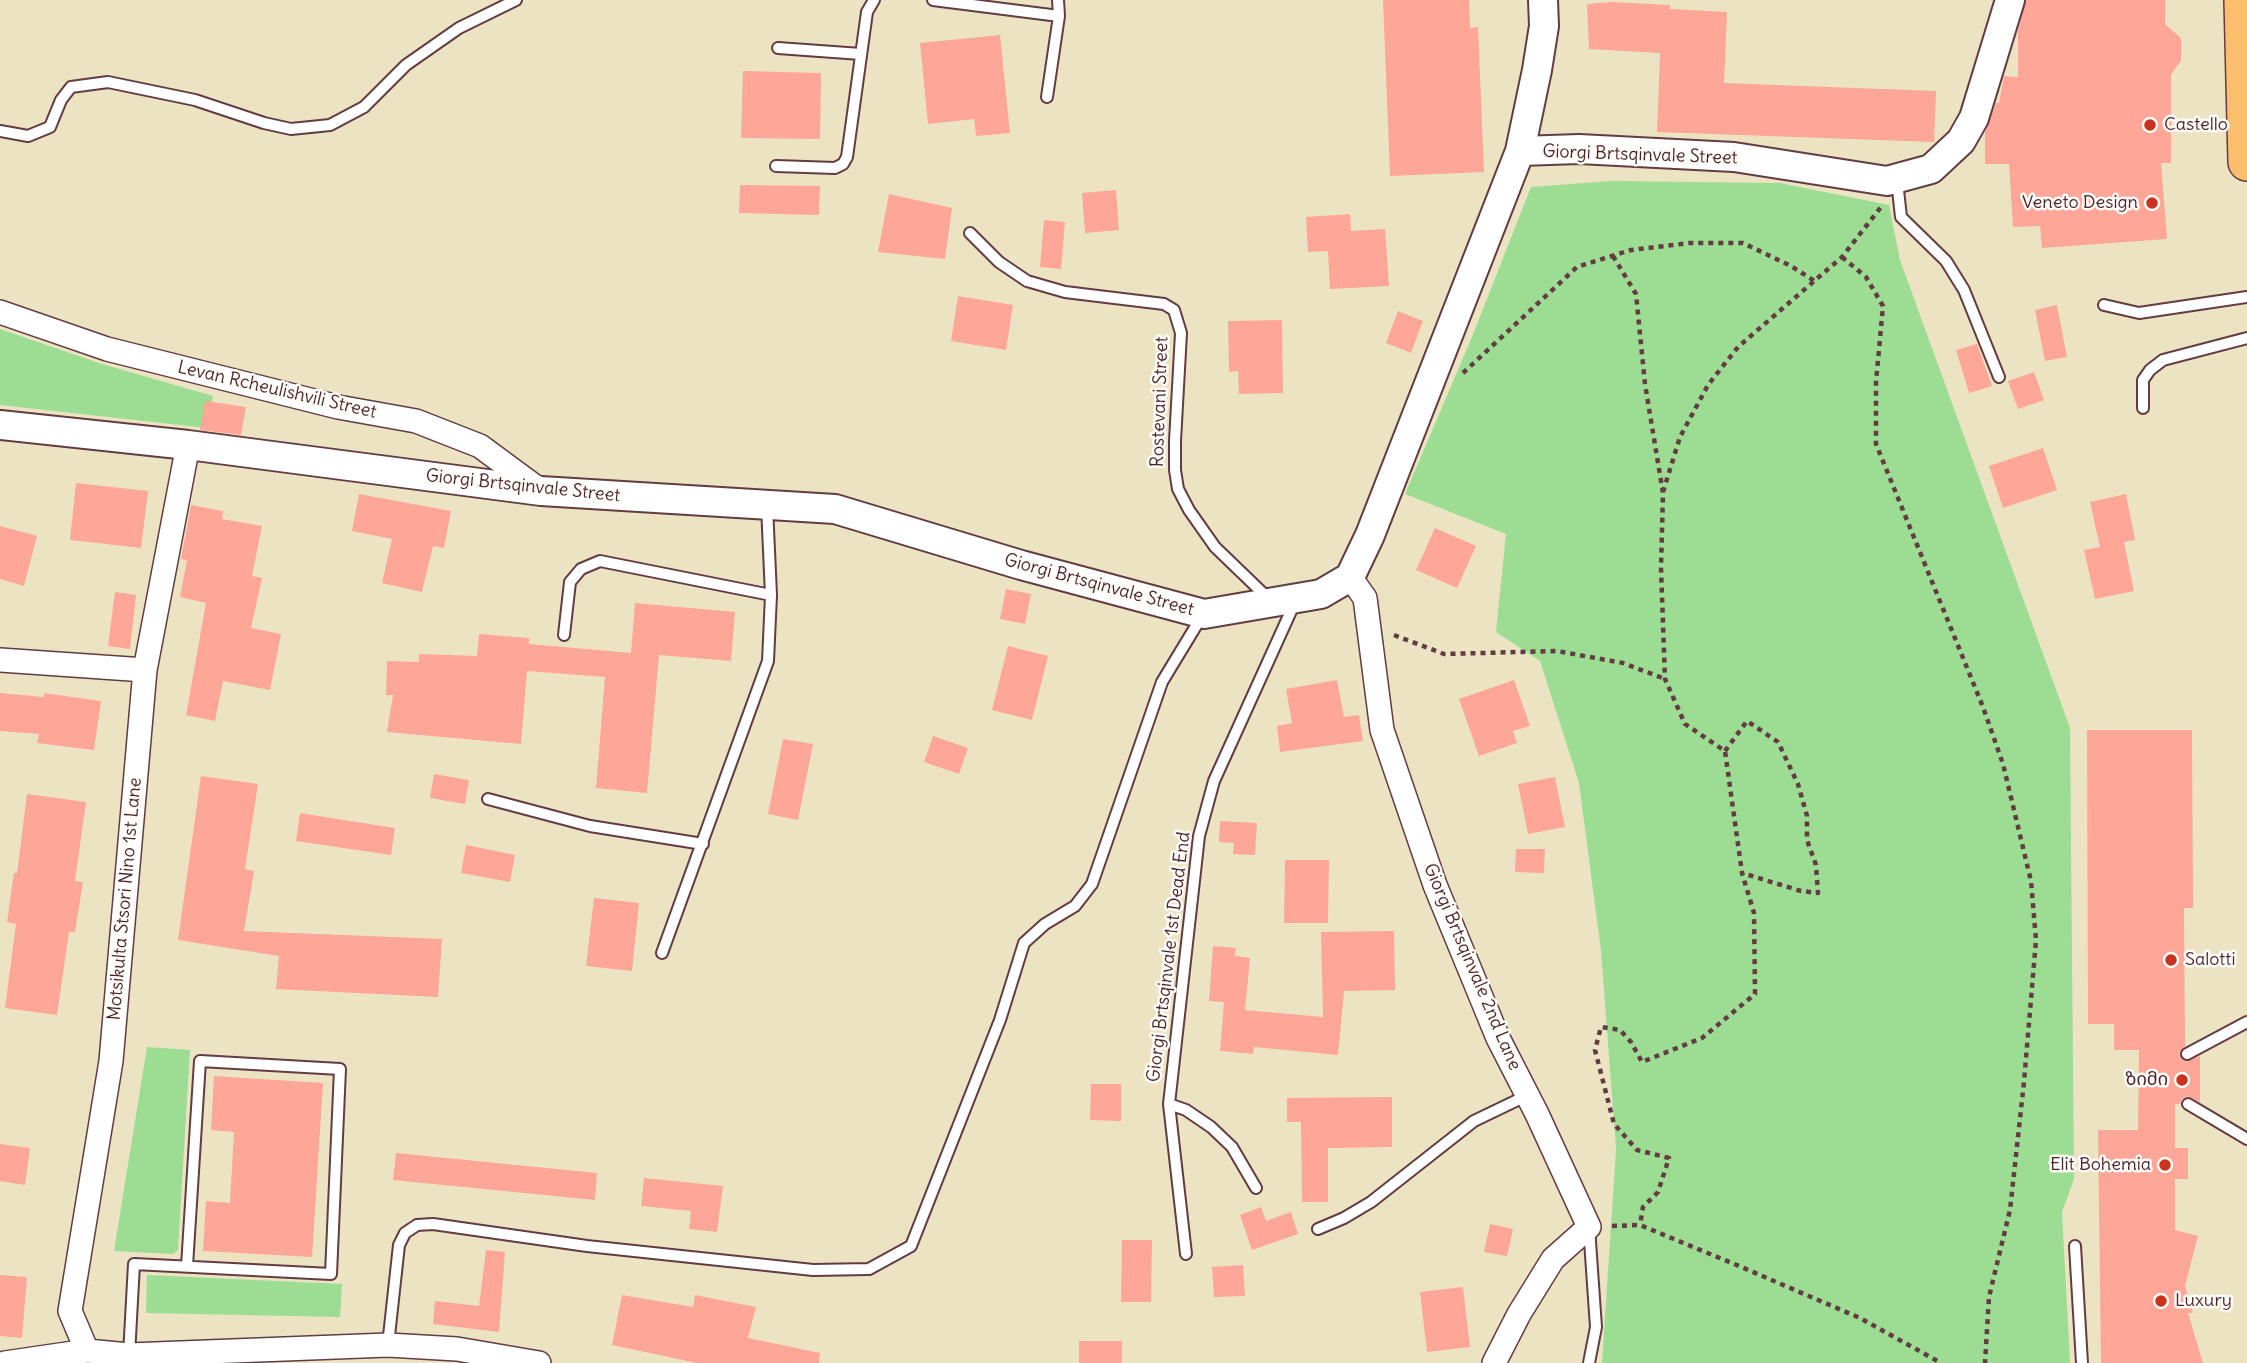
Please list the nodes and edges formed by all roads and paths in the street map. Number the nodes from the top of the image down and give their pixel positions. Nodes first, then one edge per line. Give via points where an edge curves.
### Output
1 (516, 0) edge
2 (874, 0) edge
3 (933, 0) edge
4 (1059, 0) edge
5 (1543, 0) edge
6 (2010, 0) edge
7 (2243, 0) edge
8 (1059, 16) junction
9 (778, 48) dead end
10 (861, 54) junction
11 (1047, 97) dead end
12 (0, 131) edge
13 (1520, 151) junction
14 (2247, 162) edge
15 (776, 166) dead end
16 (1897, 178) junction
17 (970, 233) dead end
18 (1613, 256) junction
19 (1842, 257) junction
20 (1815, 282) junction
21 (2247, 297) edge
22 (2104, 305) dead end
23 (0, 312) edge
24 (2247, 338) edge
25 (1462, 373) dead end
26 (1999, 377) dead end
27 (2143, 408) dead end
28 (0, 425) edge
29 (188, 445) junction
30 (541, 491) junction
31 (1663, 493) junction
32 (767, 503) junction
33 (1350, 577) junction
34 (771, 595) junction
35 (1285, 600) junction
36 (1203, 614) junction
37 (1368, 627) junction
38 (564, 635) dead end
39 (0, 660) edge
40 (145, 670) junction
41 (1665, 679) junction
42 (1725, 751) junction
43 (488, 799) dead end
44 (703, 844) junction
45 (1742, 873) junction
46 (662, 954) dead end
47 (2247, 1022) edge
48 (2188, 1054) dead end
49 (1528, 1095) junction
50 (1168, 1104) junction
51 (2188, 1104) dead end
52 (2247, 1139) edge
53 (1256, 1188) dead end
54 (1640, 1225) junction
55 (1589, 1227) junction
56 (1318, 1229) dead end
57 (2075, 1246) dead end
58 (1186, 1254) dead end
59 (187, 1266) junction
60 (388, 1345) junction
61 (87, 1351) junction
62 (129, 1354) junction
63 (5, 1363) edge
64 (539, 1363) edge
65 (1494, 1363) edge
66 (1589, 1363) edge
67 (1941, 1363) edge
68 (1985, 1363) edge
69 (2082, 1363) edge

1 - 12 lane via 459,28 406,65 364,107 330,125 291,129 195,100 108,82 71,87 50,127 28,136
2 - 10 lane via 867,12
3 - 8 lane
4 - 8 lane
5 - 13 street via 1544,26
6 - 16 street, Giorgi Brtsqinvale Street via 1990,72 1961,141 1931,169
7 - 14 highway
8 - 11 lane
9 - 10 lane
10 - 15 lane via 843,164 835,168
13 - 16 street, Giorgi Brtsqinvale Street via 1578,149 1734,157 1886,181
13 - 33 street, Giorgi Brtsqinvale Street
16 - 19 path via 1876,216
16 - 26 lane via 1901,216 1946,261 1964,290
17 - 35 lane, Rostevani Street via 999,262 1027,281 1065,292 1164,304 1174,310 1181,333 1175,441 1178,489 1215,547
18 - 20 path via 1690,243 1744,243
18 - 25 path via 1577,267
18 - 31 path via 1636,294 1644,384
19 - 20 path
19 - 68 path via 1866,277 1883,306 1876,444 1987,718 2031,881 2036,940 2025,1069 2010,1210 1989,1297
20 - 31 path via 1738,347 1708,385 1680,437
21 - 22 lane via 2139,313
23 - 30 street, Levan Rcheulishvili Street via 107,349 338,407 416,421 480,446
24 - 27 lane via 2163,359 2143,380
28 - 29 street, Giorgi Brtsqinvale Street
29 - 30 street, Giorgi Brtsqinvale Street
29 - 40 street, Motsikulta Stsori Nino 1st Lane
30 - 32 street, Giorgi Brtsqinvale Street
31 - 41 path
32 - 34 lane
32 - 36 street, Giorgi Brtsqinvale Street via 835,509
33 - 35 street, Giorgi Brtsqinvale Street via 1321,594
33 - 37 street, Giorgi Brtsqinvale 2nd Lane via 1365,598
34 - 38 lane via 600,561 581,569 570,582
34 - 44 lane via 768,661
35 - 36 street, Giorgi Brtsqinvale Street
35 - 50 lane, Giorgi Brtsqinvale 1st Dead End via 1214,781 1199,836
36 - 60 lane via 1163,682 1092,884 1075,906 1024,943 1000,1020 911,1246 869,1269 813,1270 416,1225 399,1245
37 - 41 path via 1444,654 1557,651 1623,663
37 - 49 street, Giorgi Brtsqinvale 2nd Lane via 1382,730 1413,822 1498,1038
39 - 40 street
40 - 61 street, Motsikulta Stsori Nino 1st Lane via 111,1061 70,1311
41 - 42 path via 1685,724
42 - 45 path
42 - 45 path via 1746,721 1778,742 1807,816 1818,893
43 - 44 lane via 590,826
44 - 46 lane
45 - 54 path via 1754,913 1755,994 1702,1038 1642,1062 1620,1030 1601,1027 1595,1050 1614,1124 1637,1150 1669,1158 1658,1192 1643,1207
47 - 48 lane
49 - 55 street, Giorgi Brtsqinvale 2nd Lane
49 - 56 lane via 1474,1121 1371,1202
50 - 53 lane via 1186,1110 1232,1147
50 - 58 lane, Giorgi Brtsqinvale 1st Dead End
51 - 52 lane
54 - 55 path
54 - 67 path via 1860,1318
55 - 65 street via 1553,1259
55 - 66 lane via 1596,1327
57 - 69 lane
59 - 59 lane via 331,1274 340,1069 200,1061
59 - 62 lane via 134,1264
60 - 62 street
60 - 64 street via 457,1349
61 - 62 street
61 - 63 street

